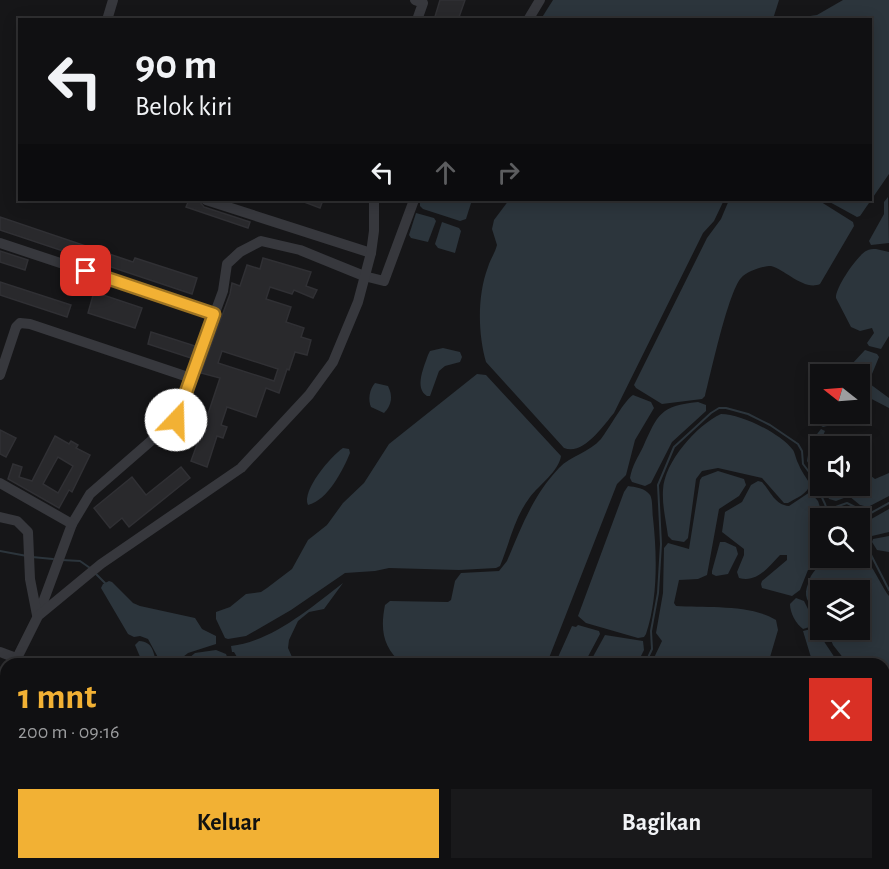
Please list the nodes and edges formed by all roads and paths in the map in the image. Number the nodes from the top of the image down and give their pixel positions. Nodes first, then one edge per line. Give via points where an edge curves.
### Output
1 (113, 0) edge
2 (540, 0) edge
3 (421, 1) edge
4 (108, 18) edge
5 (417, 18) edge
6 (529, 18) edge
7 (209, 201) edge
8 (374, 201) edge
9 (414, 201) edge
10 (0, 243) edge
11 (371, 254) junction
12 (364, 276) junction
13 (214, 314) junction
14 (0, 375) edge
15 (191, 378) junction
16 (0, 483) edge
17 (0, 517) edge
18 (70, 529) junction
19 (38, 616) junction
20 (17, 658) edge

1 - 4 street
2 - 6 street
3 - 5 street
7 - 11 street
8 - 11 street
9 - 12 street via 384,281
10 - 13 street
11 - 12 street
12 - 13 street via 300,250 261,241 227,264
12 - 19 street via 358,302 333,362 302,403 241,468 101,564
13 - 15 street
14 - 15 street via 20,323
15 - 18 street via 176,420 90,494
16 - 18 street
17 - 19 street via 17,521 28,532 30,579
18 - 19 street
19 - 20 street

